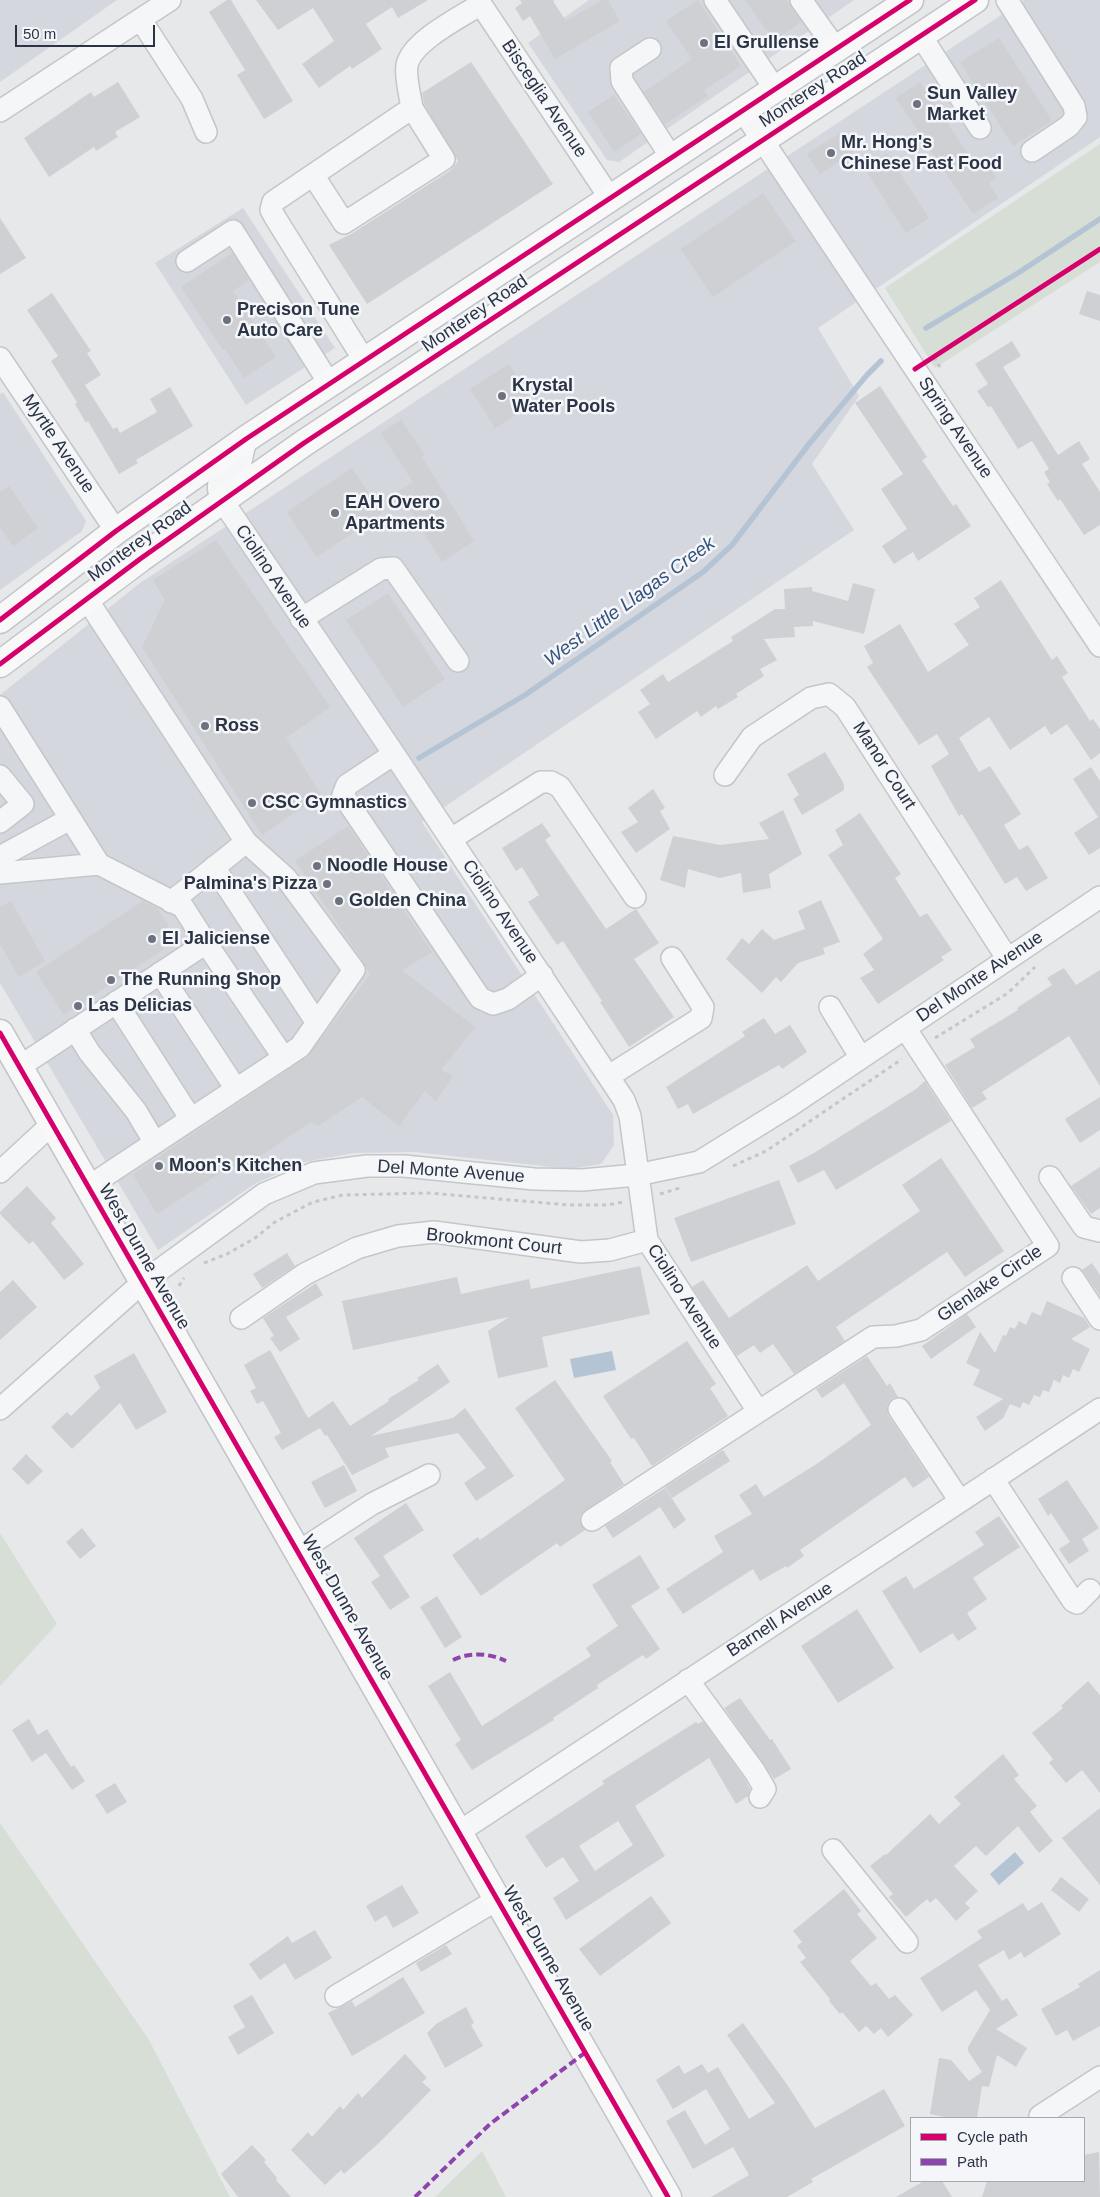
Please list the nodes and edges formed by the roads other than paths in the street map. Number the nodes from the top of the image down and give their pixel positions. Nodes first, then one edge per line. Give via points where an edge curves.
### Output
1 (170, 0) edge
2 (715, 0) edge
3 (801, 0) edge
4 (910, 0) edge
5 (1007, 0) edge
6 (480, 2) edge
7 (970, 2) edge
8 (141, 20) junction
9 (921, 36) junction
10 (650, 49) dead end
11 (836, 49) junction
12 (775, 90) junction
13 (412, 108) junction
14 (0, 111) edge
15 (743, 111) junction
16 (980, 128) dead end
17 (206, 132) dead end
18 (762, 140) junction
19 (1032, 151) dead end
20 (671, 157) junction
21 (313, 175) junction
22 (610, 198) junction
23 (187, 261) dead end
24 (0, 358) edge
25 (364, 360) junction
26 (330, 383) junction
27 (246, 439) junction
28 (222, 500) junction
29 (116, 531) junction
30 (86, 598) junction
31 (301, 619) junction
32 (0, 620) edge
33 (1100, 646) edge
34 (458, 661) dead end
35 (0, 664) edge
36 (0, 707) edge
37 (394, 754) junction
38 (725, 775) dead end
39 (0, 776) edge
40 (70, 819) junction
41 (0, 822) edge
42 (451, 839) junction
43 (246, 842) junction
44 (0, 857) edge
45 (99, 864) junction
46 (214, 867) junction
47 (0, 873) edge
48 (635, 897) dead end
49 (1100, 897) edge
50 (171, 902) junction
51 (206, 943) junction
52 (672, 958) dead end
53 (1007, 958) junction
54 (160, 973) junction
55 (542, 976) junction
56 (116, 1002) junction
57 (830, 1007) dead end
58 (317, 1022) junction
59 (904, 1028) junction
60 (75, 1030) junction
61 (0, 1034) edge
62 (284, 1058) junction
63 (861, 1058) junction
64 (19, 1067) junction
65 (609, 1076) junction
66 (236, 1090) junction
67 (191, 1119) junction
68 (52, 1124) junction
69 (155, 1143) junction
70 (0, 1172) edge
71 (637, 1175) junction
72 (1050, 1177) dead end
73 (88, 1187) junction
74 (1100, 1231) edge
75 (648, 1240) junction
76 (1073, 1278) dead end
77 (143, 1282) junction
78 (241, 1318) dead end
79 (1100, 1319) edge
80 (0, 1409) edge
81 (899, 1409) dead end
82 (1100, 1409) edge
83 (758, 1411) junction
84 (429, 1475) dead end
85 (993, 1479) junction
86 (960, 1501) junction
87 (592, 1520) dead end
88 (298, 1552) junction
89 (1090, 1590) dead end
90 (688, 1680) junction
91 (760, 1797) dead end
92 (459, 1832) junction
93 (833, 1850) dead end
94 (498, 1899) junction
95 (907, 1942) dead end
96 (336, 1996) dead end
97 (1100, 2077) edge
98 (1040, 2116) dead end
99 (668, 2197) edge

1 - 8 street
2 - 12 street
3 - 11 street
4 - 11 main road, Monterey Road
5 - 19 street via 1074,106 1076,117 1069,126
6 - 13 street via 412,53 407,73
6 - 22 street, Bisceglia Avenue
7 - 9 main road, Monterey Road
8 - 14 street
8 - 17 street via 192,99
9 - 16 street
9 - 18 main road, Monterey Road
10 - 20 street via 621,68 622,81
11 - 12 main road, Monterey Road
12 - 15 main road, Monterey Road
13 - 21 street
13 - 21 street via 444,159 344,224
15 - 18 street, Spring Avenue
15 - 20 main road, Monterey Road
18 - 28 main road, Monterey Road
18 - 33 street, Spring Avenue
20 - 22 main road, Monterey Road
21 - 25 street via 273,202 271,210
22 - 25 main road, Monterey Road
23 - 26 street via 234,231
24 - 29 street, Myrtle Avenue
25 - 26 main road, Monterey Road
26 - 27 main road, Monterey Road
27 - 28 street via 240,466 217,484
27 - 29 main road, Monterey Road
28 - 30 main road, Monterey Road
28 - 31 street, Ciolino Avenue
29 - 32 main road, Monterey Road
30 - 35 main road, Monterey Road
30 - 43 street
31 - 34 street via 381,569 393,568
31 - 37 street, Ciolino Avenue
36 - 40 street
37 - 42 street, Ciolino Avenue
37 - 55 street via 347,785 343,795 348,803 480,998 493,1004 508,999
38 - 53 street, Manor Court via 752,737 811,698 829,694 845,707
39 - 41 street via 23,804
40 - 44 street
40 - 45 street
42 - 48 street via 542,782 551,782 560,787
42 - 55 street, Ciolino Avenue
43 - 46 street
43 - 58 street via 286,878 354,970
45 - 47 street
45 - 50 street
46 - 50 street
46 - 58 street
49 - 53 street, Del Monte Avenue
50 - 51 street via 183,907
51 - 54 street
51 - 62 street
52 - 65 street via 703,1007 701,1018
53 - 59 street, Del Monte Avenue
54 - 56 street
54 - 66 street
55 - 65 street, Ciolino Avenue
56 - 60 street
56 - 67 street
57 - 63 street
58 - 62 street via 300,1047
59 - 63 street, Del Monte Avenue
59 - 83 street, Glenlake Circle via 1048,1246 921,1330 872,1337
60 - 64 street
60 - 69 street via 136,1111
61 - 64 main road, West Dunne Avenue
62 - 66 street
63 - 71 street, Del Monte Avenue via 700,1162
64 - 68 main road, West Dunne Avenue
65 - 71 street, Ciolino Avenue via 630,1116
66 - 67 street
67 - 69 street
68 - 70 street
68 - 73 main road, West Dunne Avenue
69 - 73 street
71 - 75 street, Ciolino Avenue
71 - 77 street, Del Monte Avenue via 582,1180 404,1166 366,1166 314,1173 264,1194
72 - 74 street via 1084,1227
73 - 77 main road, West Dunne Avenue
75 - 78 street, Brookmont Court via 610,1250 581,1252 434,1232 398,1236 357,1248 305,1274
75 - 83 street, Ciolino Avenue
76 - 79 street
77 - 80 street, Del Monte Avenue
77 - 88 main road, West Dunne Avenue
81 - 86 street
82 - 85 street, Barnell Avenue
83 - 87 street
84 - 88 street via 372,1504
85 - 86 street, Barnell Avenue
85 - 89 street via 1073,1601 1077,1604
86 - 90 street, Barnell Avenue
88 - 92 main road, West Dunne Avenue
90 - 91 street via 755,1772 765,1789
90 - 92 street, Barnell Avenue
92 - 94 main road, West Dunne Avenue
93 - 95 street
94 - 96 street
94 - 99 main road, West Dunne Avenue
97 - 98 street

